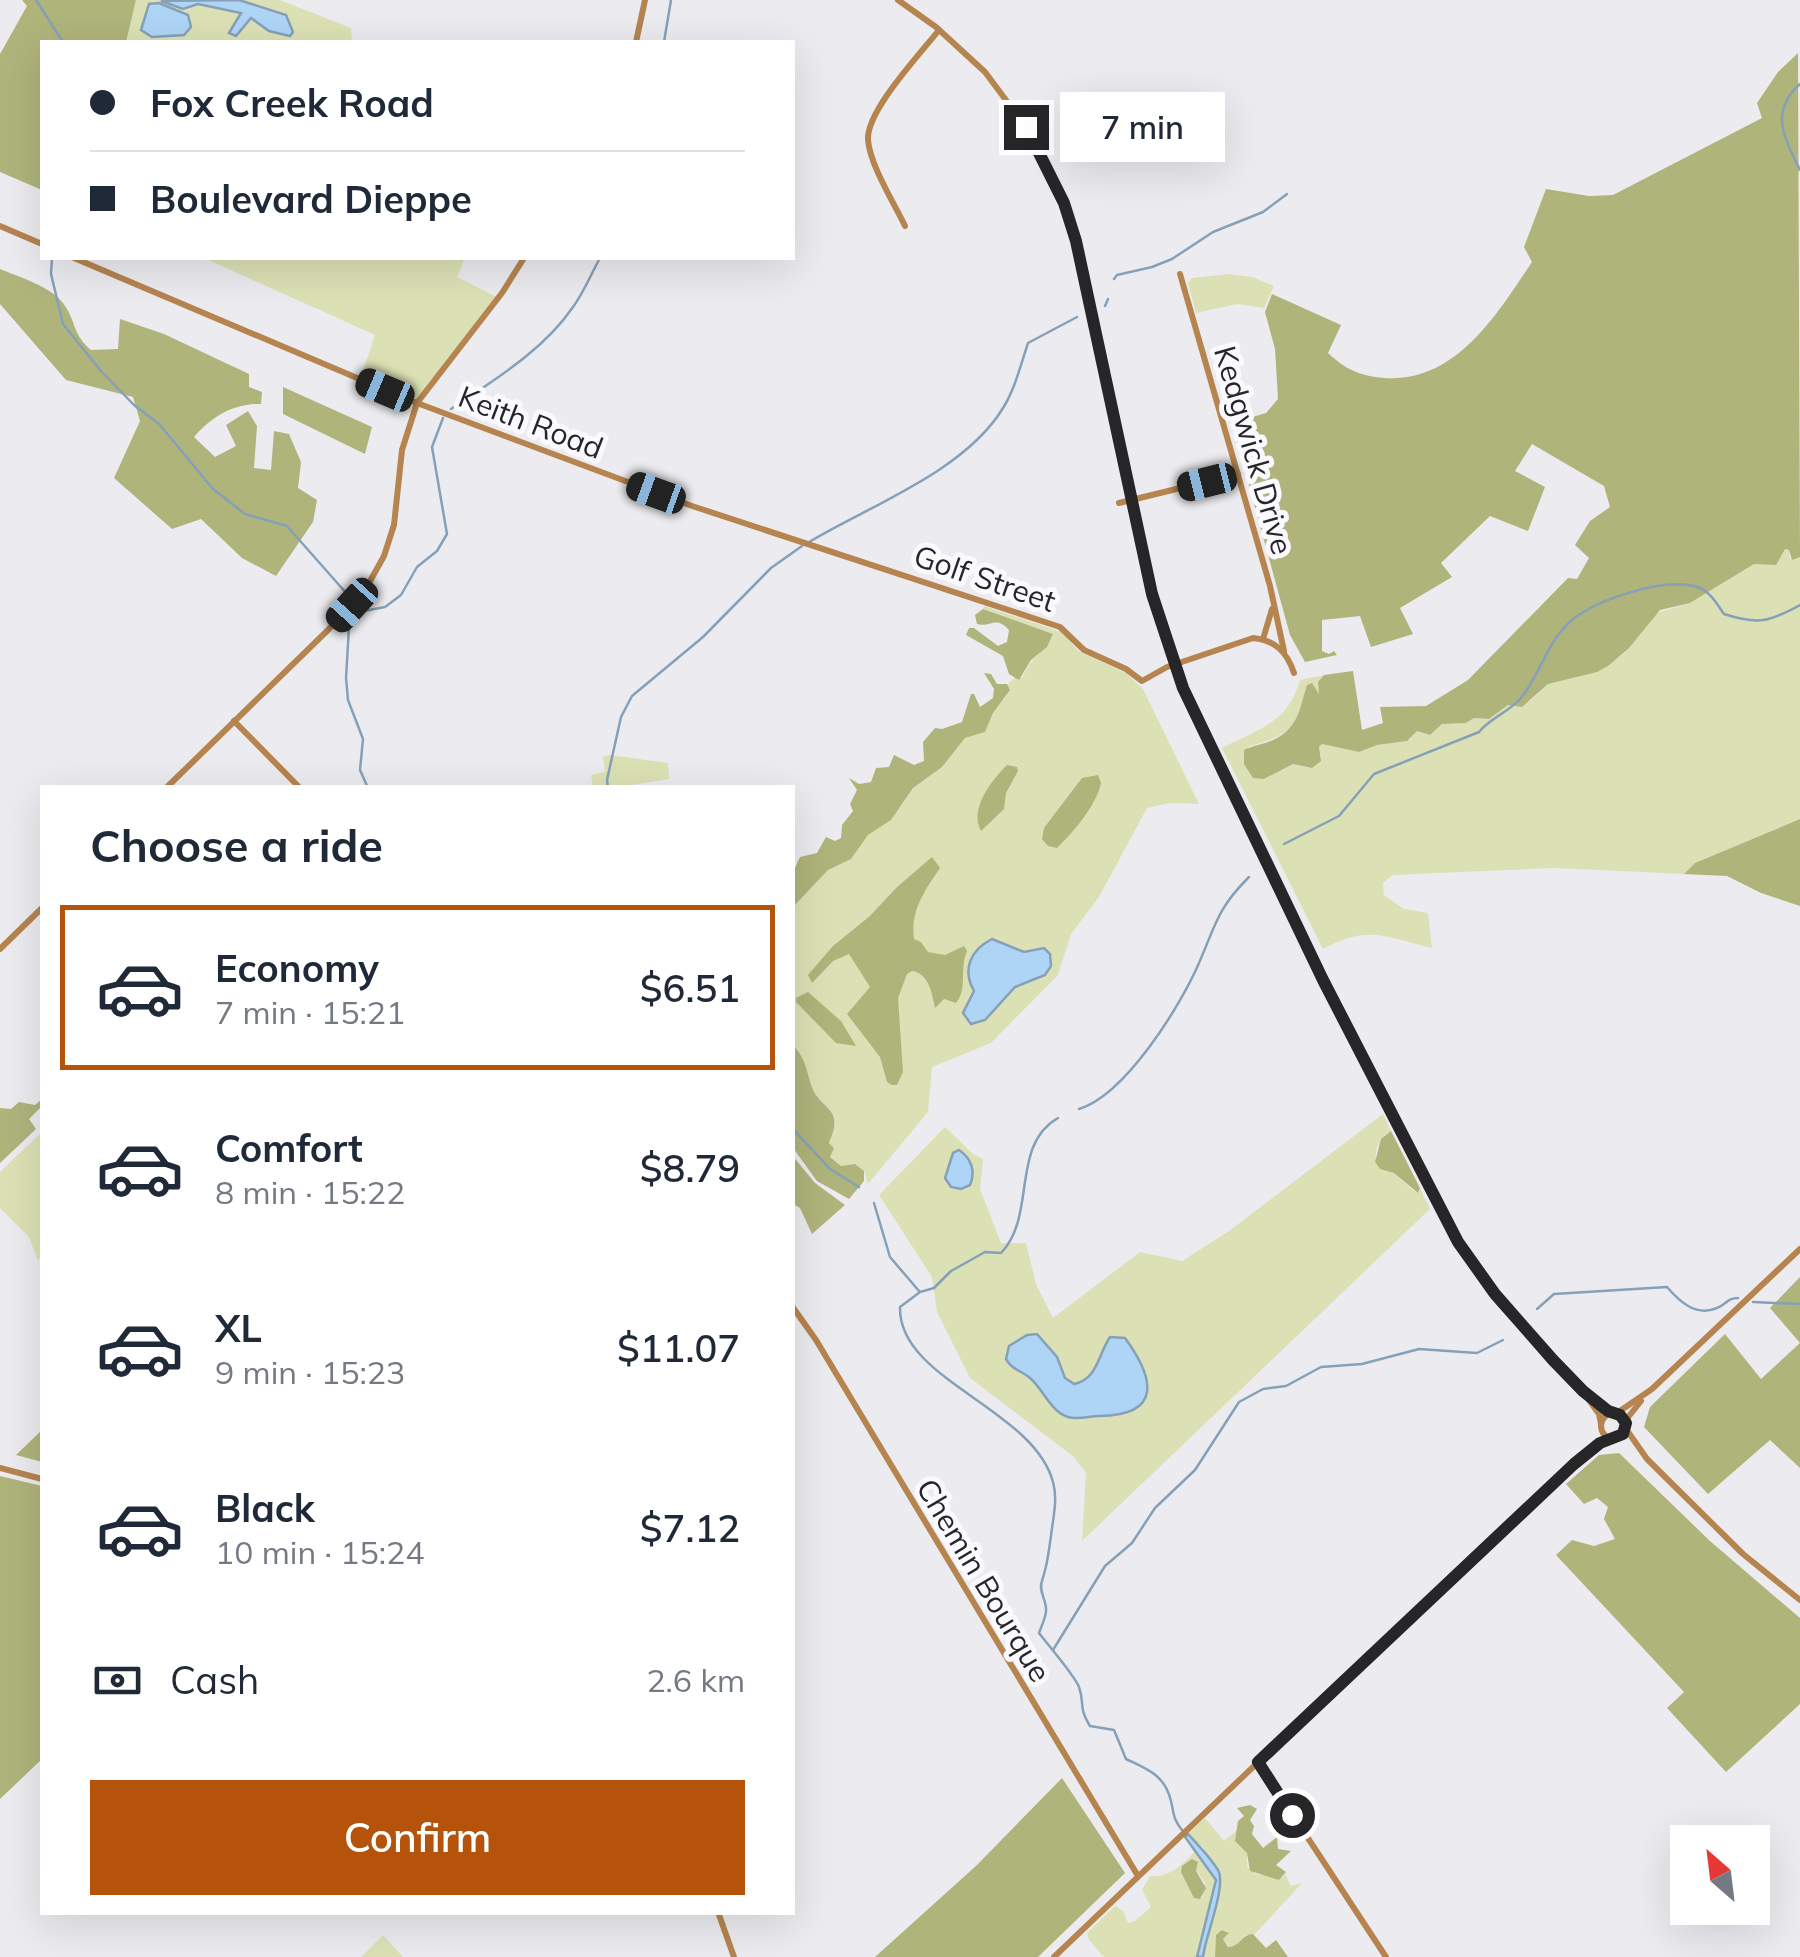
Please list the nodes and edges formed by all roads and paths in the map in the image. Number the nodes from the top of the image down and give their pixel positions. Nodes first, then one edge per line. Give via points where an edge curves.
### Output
1 (645, 0) edge
2 (898, 0) edge
3 (940, 30) junction
4 (636, 40) edge
5 (0, 226) edge
6 (905, 226) dead end
7 (40, 243) edge
8 (79, 260) edge
9 (523, 260) edge
10 (1180, 274) dead end
11 (417, 403) junction
12 (1238, 474) junction
13 (1130, 486) junction
14 (1145, 496) junction
15 (1132, 500) junction
16 (1119, 503) dead end
17 (1135, 514) junction
18 (857, 560) joint
19 (1273, 603) junction
20 (1263, 639) junction
21 (1284, 652) junction
22 (1174, 664) junction
23 (1294, 672) dead end
24 (234, 721) junction
25 (169, 785) edge
26 (297, 785) edge
27 (40, 910) edge
28 (0, 950) edge
29 (1800, 1250) edge
30 (795, 1310) edge
31 (1652, 1389) junction
32 (1583, 1391) junction
33 (1615, 1413) junction
34 (1626, 1425) junction
35 (1601, 1426) junction
36 (1614, 1438) junction
37 (1647, 1459) junction
38 (1574, 1464) junction
39 (0, 1468) edge
40 (40, 1478) edge
41 (1800, 1600) edge
42 (1258, 1762) junction
43 (1138, 1876) junction
44 (719, 1915) edge
45 (734, 1957) edge
46 (1054, 1957) edge
47 (1386, 1957) edge

1 - 4 street
2 - 3 street
3 - 6 street via 882,104 868,134
3 - 13 street via 1007,99 1064,203
5 - 7 street
8 - 11 street, Keith Road
9 - 11 street
10 - 12 street, Kedgwick Drive
11 - 18 street, Keith Road
11 - 24 street via 402,450 394,525 376,572 337,621
12 - 14 street
12 - 19 street, Kedgwick Drive
13 - 14 street
13 - 15 street
14 - 15 street
14 - 17 street
15 - 16 street
15 - 17 street
17 - 22 street
18 - 22 street, Golf Street via 1062,628 1084,650 1142,681
19 - 20 street
19 - 21 street, Kedgwick Drive
20 - 21 street
20 - 22 street via 1241,639
21 - 23 street, Kedgwick Drive
22 - 32 street via 1444,1216 1495,1294
24 - 25 street
24 - 26 street
27 - 28 street
29 - 31 street
30 - 43 street, Chemin Bourque
31 - 33 street
31 - 34 street
32 - 33 street
32 - 35 street
33 - 34 street
33 - 35 street
34 - 36 street
34 - 37 street
35 - 36 street
35 - 38 street
36 - 37 street
36 - 38 street
37 - 41 street
38 - 42 street
39 - 40 street
42 - 43 street
42 - 47 street
43 - 46 street
44 - 45 street

